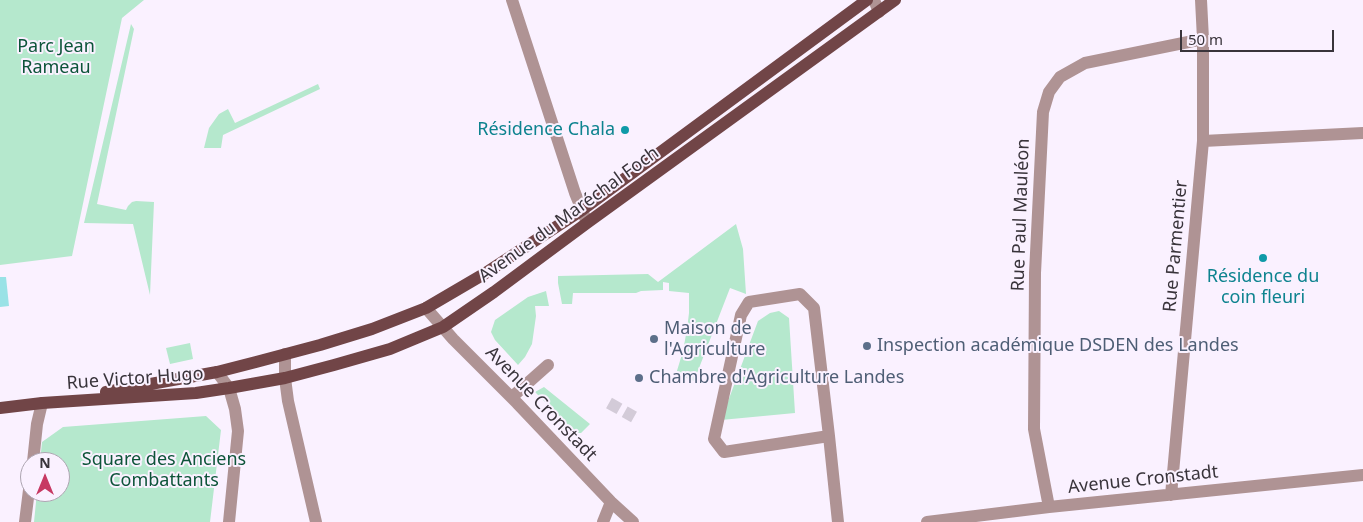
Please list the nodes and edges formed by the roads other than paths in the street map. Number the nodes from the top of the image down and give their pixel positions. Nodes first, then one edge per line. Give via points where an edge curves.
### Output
1 (512, 0) edge
2 (867, 0) edge
3 (895, 0) edge
4 (1201, 0) edge
5 (876, 6) edge
6 (1203, 39) junction
7 (1363, 133) edge
8 (1203, 141) junction
9 (582, 210) junction
10 (587, 224) junction
11 (426, 308) junction
12 (443, 327) junction
13 (285, 354) junction
14 (548, 366) dead end
15 (217, 372) junction
16 (285, 378) junction
17 (230, 388) junction
18 (512, 397) junction
19 (42, 403) junction
20 (0, 408) edge
21 (828, 436) junction
22 (34, 452) edge
23 (1363, 475) edge
24 (1171, 495) junction
25 (28, 502) edge
26 (611, 502) junction
27 (1049, 507) junction
28 (25, 522) edge
29 (229, 522) edge
30 (316, 522) edge
31 (603, 522) edge
32 (633, 522) edge
33 (838, 522) edge
34 (927, 522) edge

1 - 9 street
2 - 9 main road, Avenue du Maréchal Foch
3 - 5 main road, Avenue du Maréchal Foch
4 - 6 street, Rue Parmentier
5 - 10 main road, Avenue du Maréchal Foch
6 - 8 street, Rue Parmentier
6 - 27 street, Rue Paul Mauléon via 1084,63 1060,77 1049,92 1043,112 1035,272 1034,429
7 - 8 street
8 - 24 street, Rue Parmentier
9 - 10 street
9 - 11 main road, Avenue du Maréchal Foch
10 - 12 main road, Avenue du Maréchal Foch
11 - 12 street, Avenue Cronstadt
11 - 13 main road, Avenue du Maréchal Foch via 372,329
12 - 16 main road, Avenue du Maréchal Foch via 390,349
12 - 18 street, Avenue Cronstadt
13 - 15 main road, Avenue du Maréchal Foch
13 - 16 street
14 - 18 street
15 - 17 street
15 - 19 main road, Rue Victor Hugo
16 - 17 main road, Avenue du Maréchal Foch
16 - 30 street
17 - 19 main road, Rue Victor Hugo
17 - 29 street via 238,431
18 - 26 street, Avenue Cronstadt
19 - 20 main road, Rue Victor Hugo
19 - 22 street
21 - 21 street via 814,308 800,294 749,302 741,315 714,439 724,452
21 - 33 street
23 - 24 street, Avenue Cronstadt
24 - 27 street, Avenue Cronstadt
25 - 28 street
26 - 31 street
26 - 32 street, Avenue Cronstadt
27 - 34 street, Avenue Cronstadt

